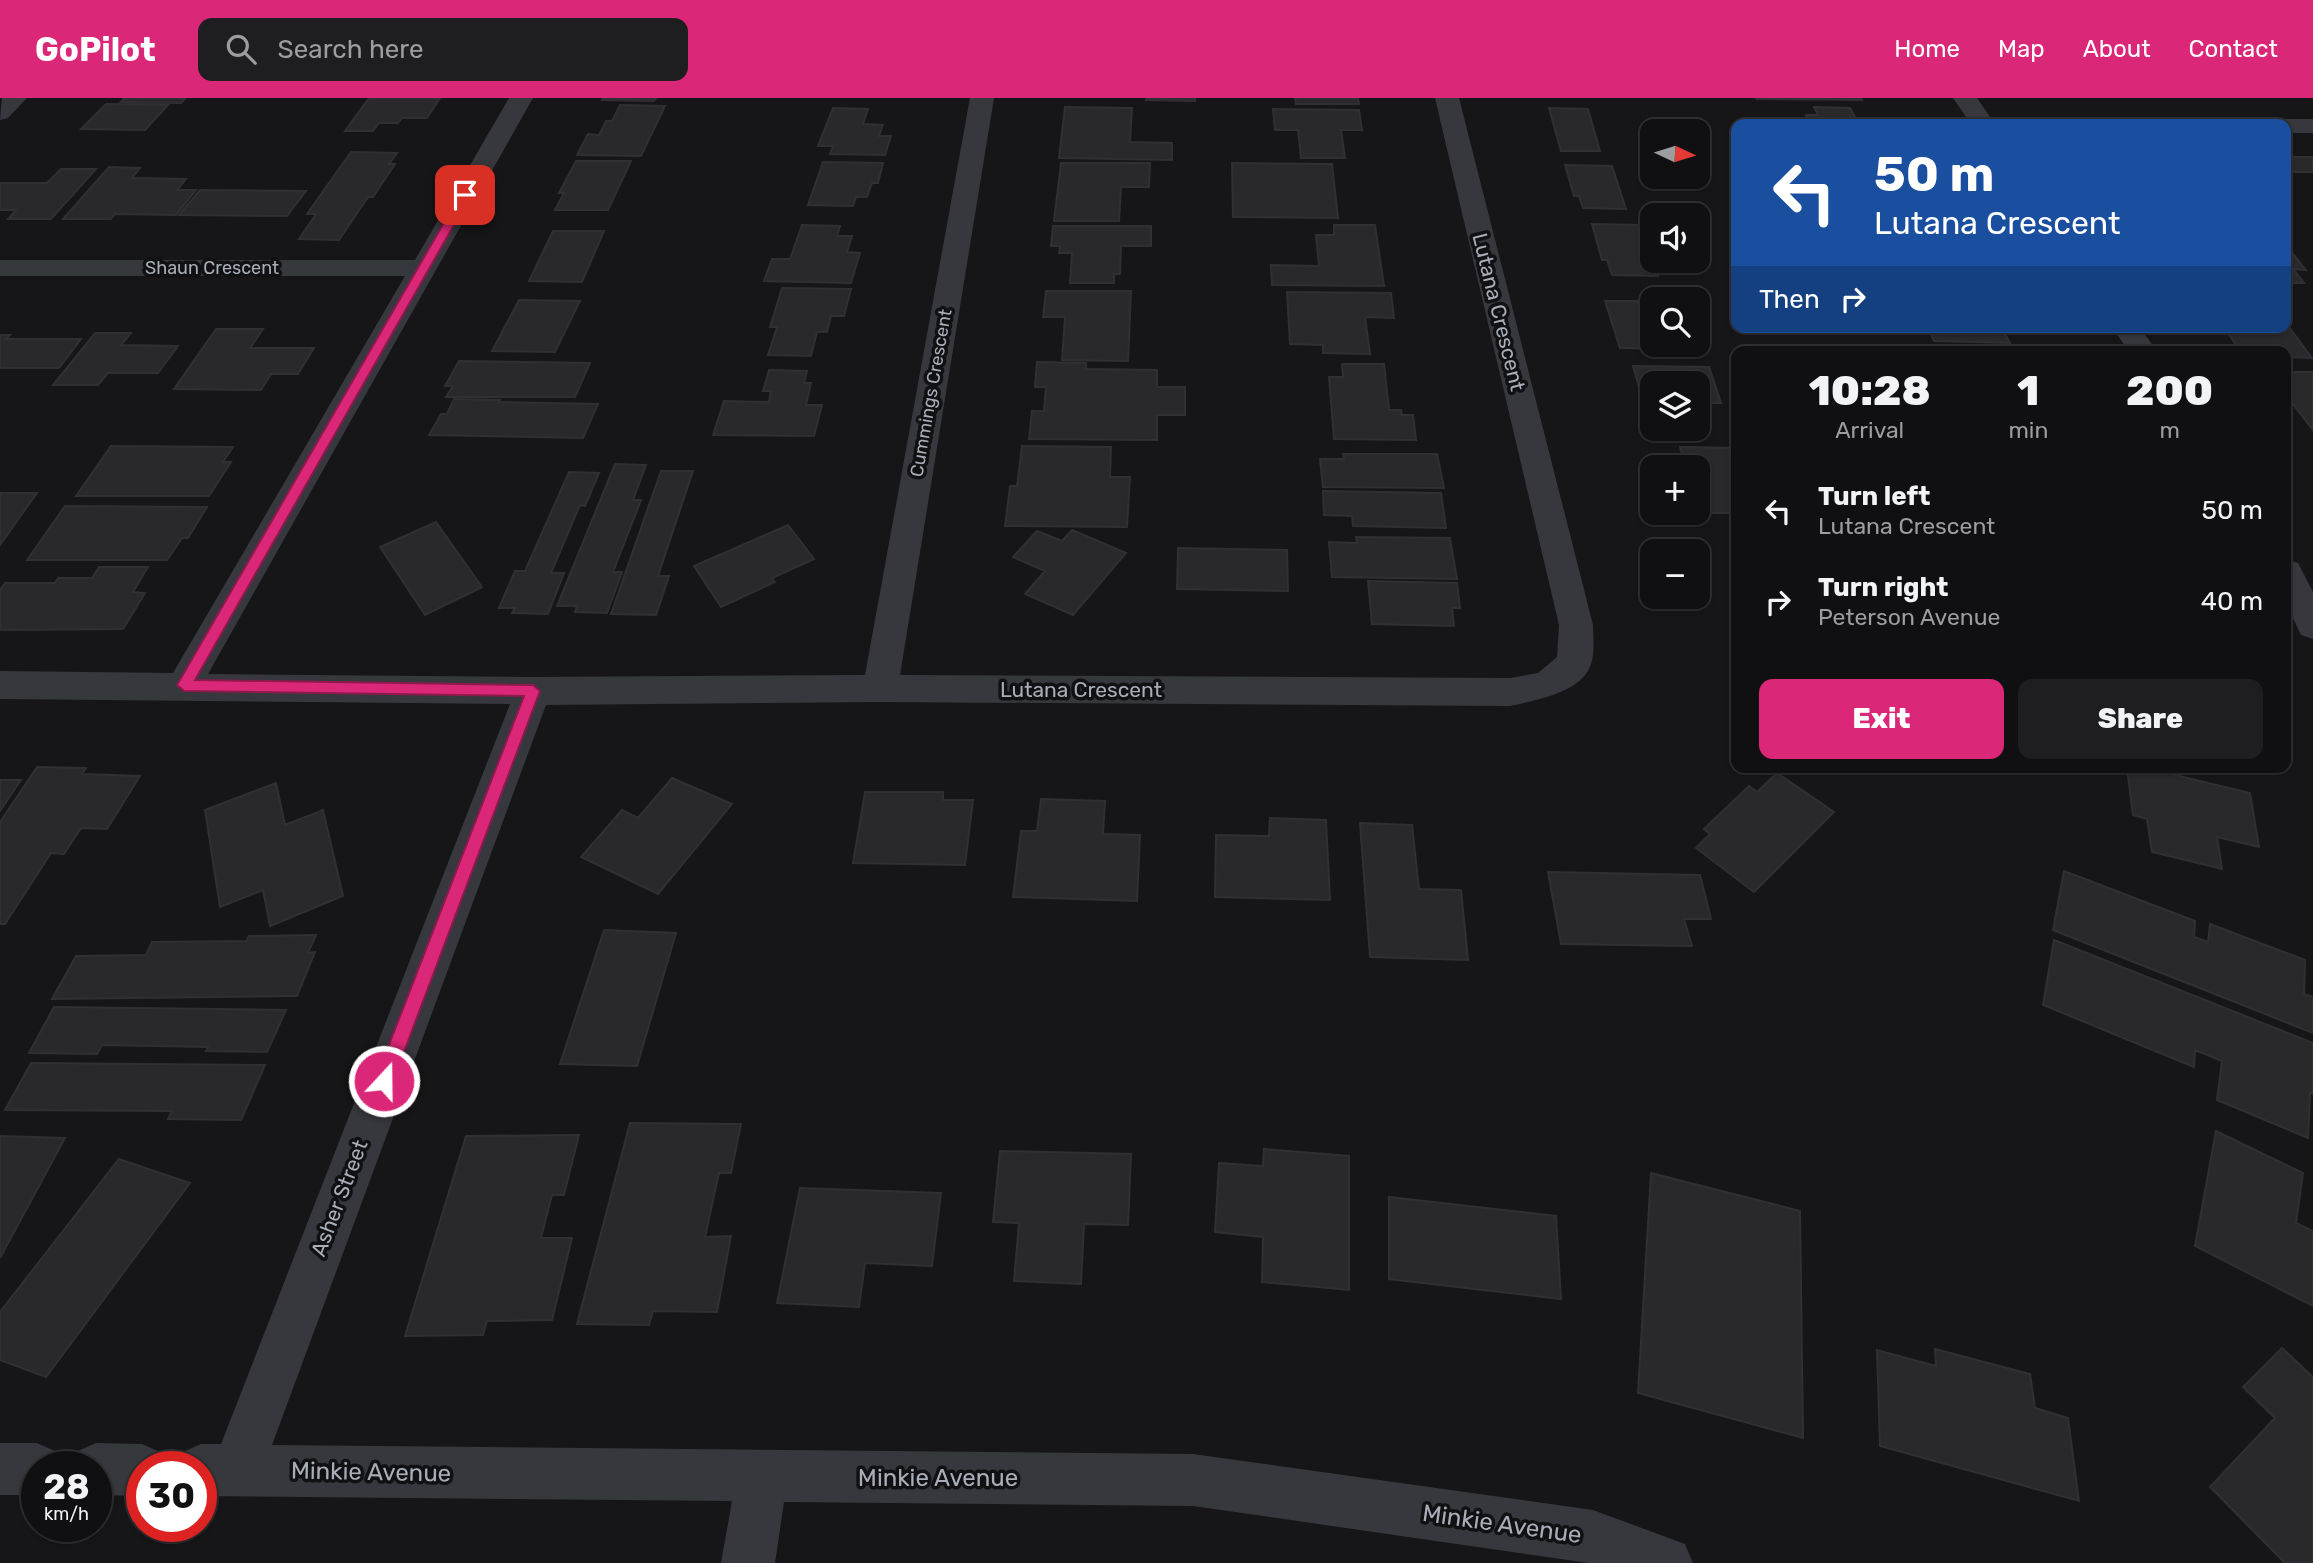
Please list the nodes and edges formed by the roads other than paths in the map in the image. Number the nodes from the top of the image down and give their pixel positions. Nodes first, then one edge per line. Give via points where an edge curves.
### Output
1 (15, 98) edge
2 (521, 98) edge
3 (982, 98) edge
4 (1447, 98) edge
5 (1965, 98) edge
6 (0, 113) edge
7 (1980, 119) edge
8 (2291, 126) edge
9 (2313, 126) edge
10 (0, 268) edge
11 (424, 268) junction
12 (2291, 580) edge
13 (2313, 626) edge
14 (0, 685) edge
15 (184, 685) junction
16 (880, 688) junction
17 (533, 691) junction
18 (0, 1469) edge
19 (21, 1469) edge
20 (218, 1471) edge
21 (762, 1477) junction
22 (748, 1563) edge
23 (1666, 1563) edge

1 - 6 street
2 - 11 street
3 - 16 street, Cummings Crescent
4 - 16 street, Lutana Crescent via 1576,625 1574,663 1548,684 1510,692
5 - 7 street
8 - 9 street
10 - 11 street, Shaun Crescent
11 - 15 street
12 - 13 street
14 - 15 street, Lutana Crescent
15 - 17 street, Lutana Crescent
16 - 17 street, Lutana Crescent
17 - 20 street, Asher Street
18 - 19 street
20 - 21 street, Minkie Avenue
21 - 22 street
21 - 23 street, Minkie Avenue via 1193,1480 1593,1537

